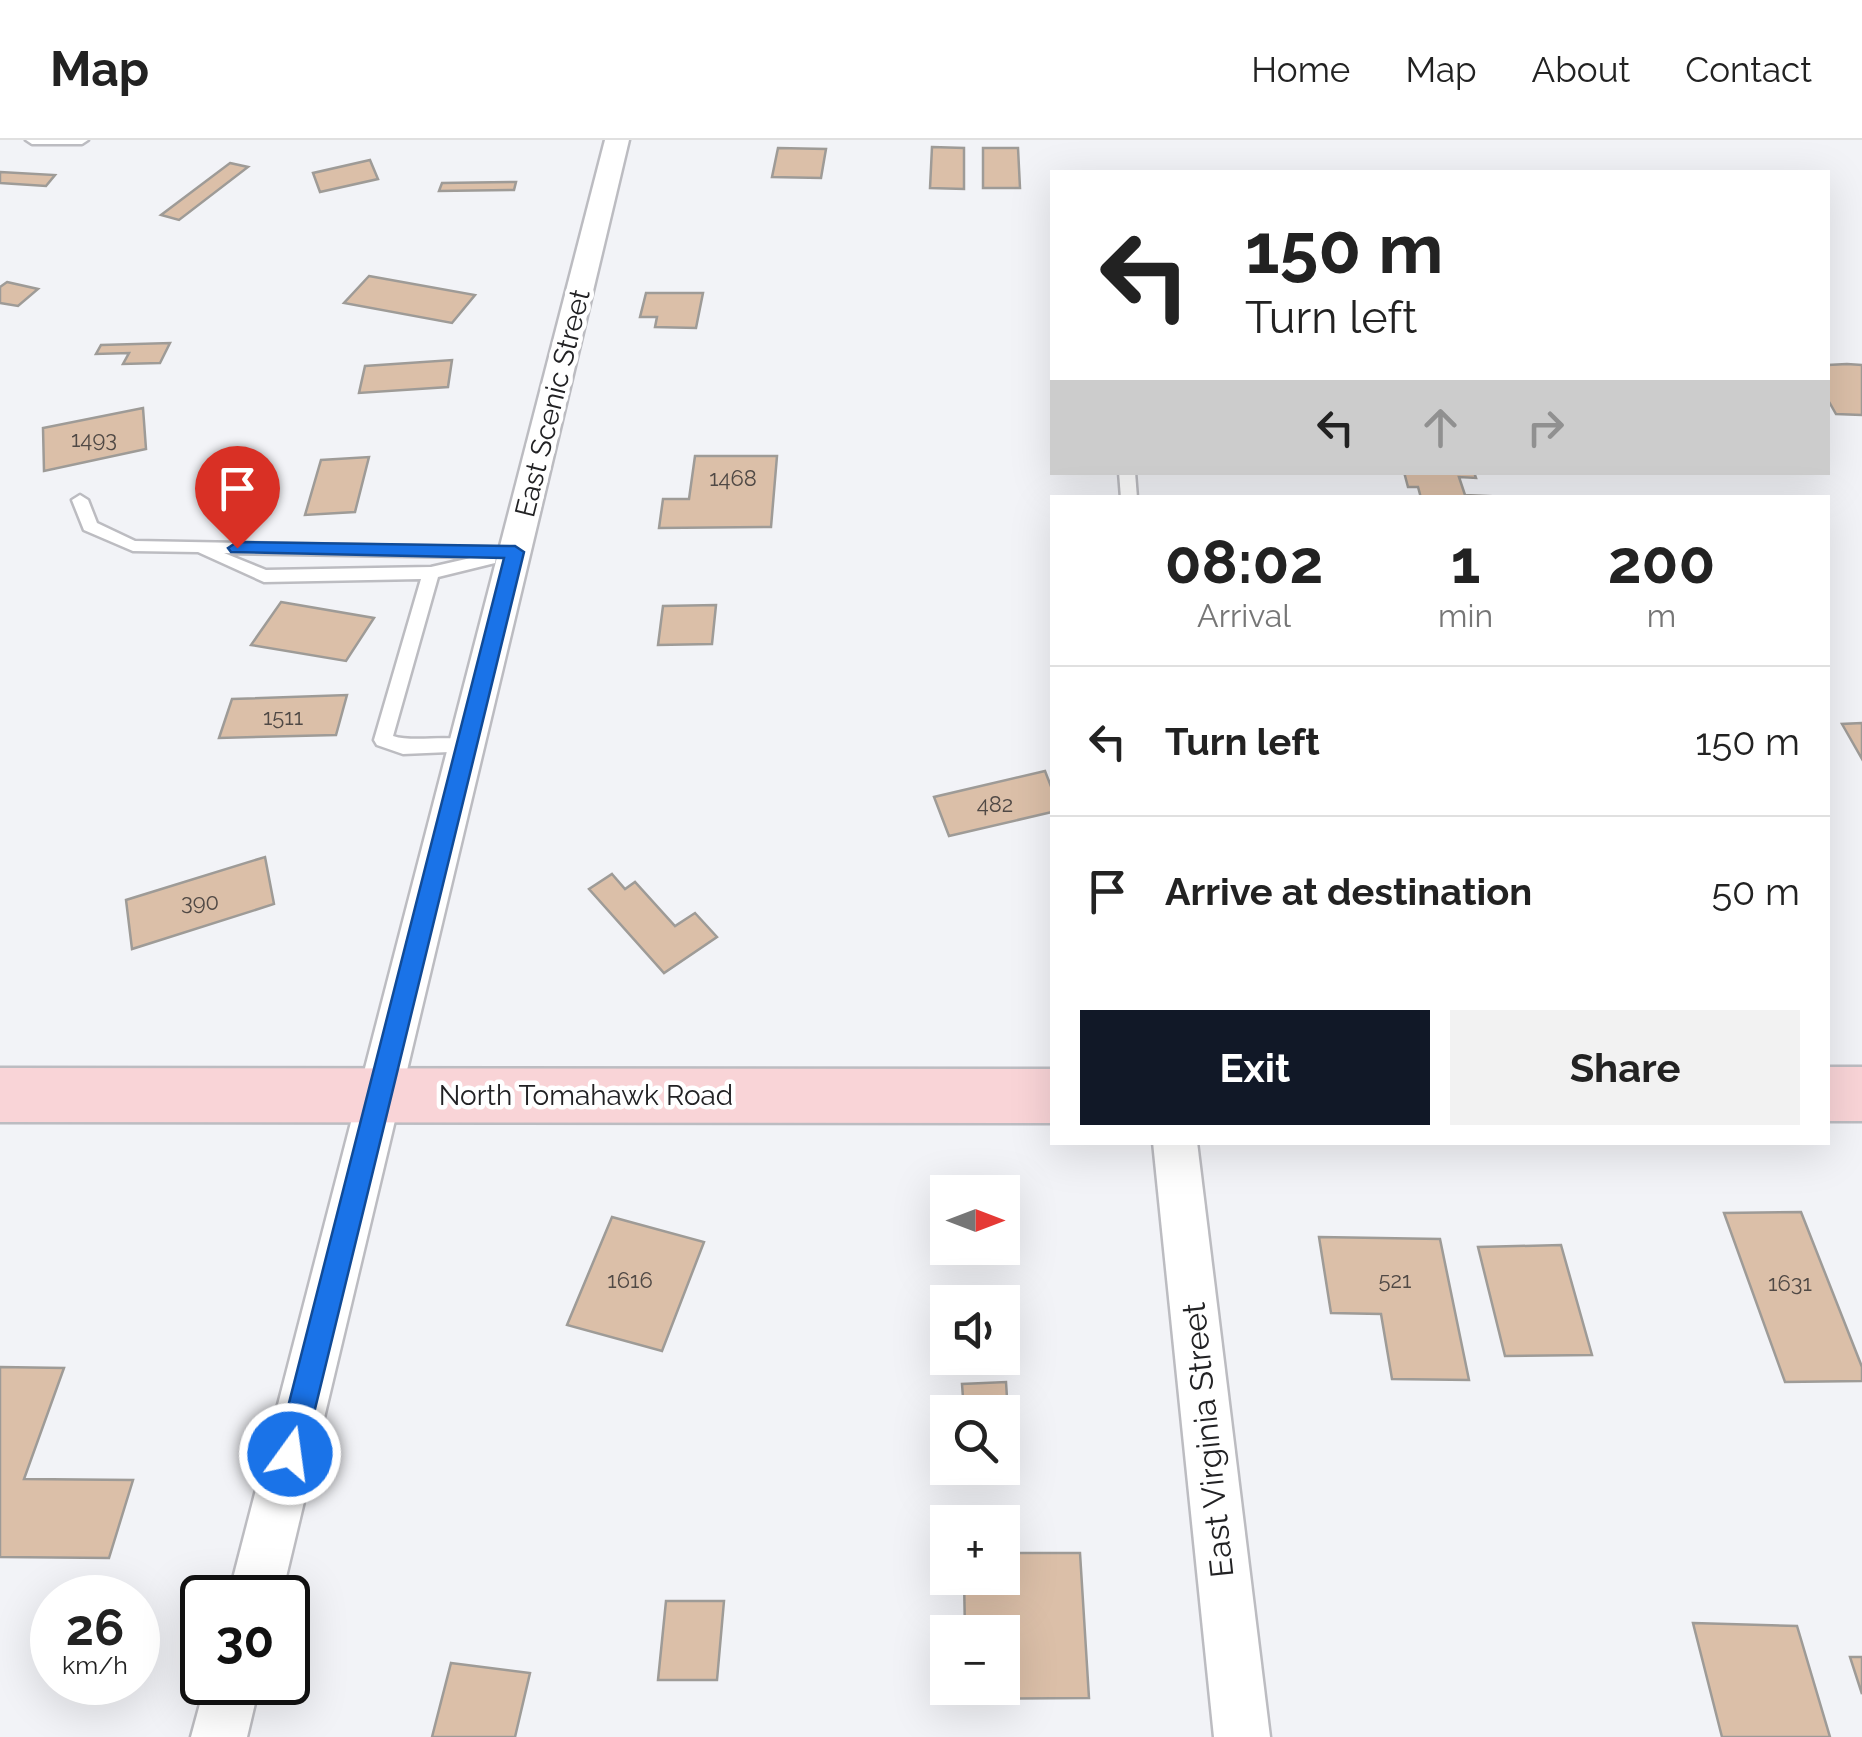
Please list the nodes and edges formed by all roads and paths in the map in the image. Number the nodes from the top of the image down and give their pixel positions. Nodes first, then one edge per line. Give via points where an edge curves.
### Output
1 (32, 140) edge
2 (82, 140) edge
3 (617, 140) edge
4 (80, 500) dead end
5 (197, 547) junction
6 (515, 552) junction
7 (431, 573) junction
8 (467, 746) junction
9 (380, 1094) junction
10 (1830, 1094) edge
11 (1862, 1094) edge
12 (0, 1095) edge
13 (1050, 1096) edge
14 (1175, 1145) edge
15 (260, 1575) edge
16 (227, 1705) edge
17 (219, 1737) edge
18 (1242, 1737) edge

1 - 2 lane
3 - 6 street, East Scenic Street
4 - 5 lane via 90,526 133,546
5 - 6 lane
5 - 7 lane via 264,576
6 - 7 lane
6 - 8 street, East Scenic Street
7 - 8 lane via 383,740 403,748
8 - 9 street, East Scenic Street
9 - 12 street, North Tomahawk Road
9 - 13 street, North Tomahawk Road
9 - 15 street, East Scenic Street
10 - 11 street
14 - 18 street, East Virginia Street
16 - 17 street

